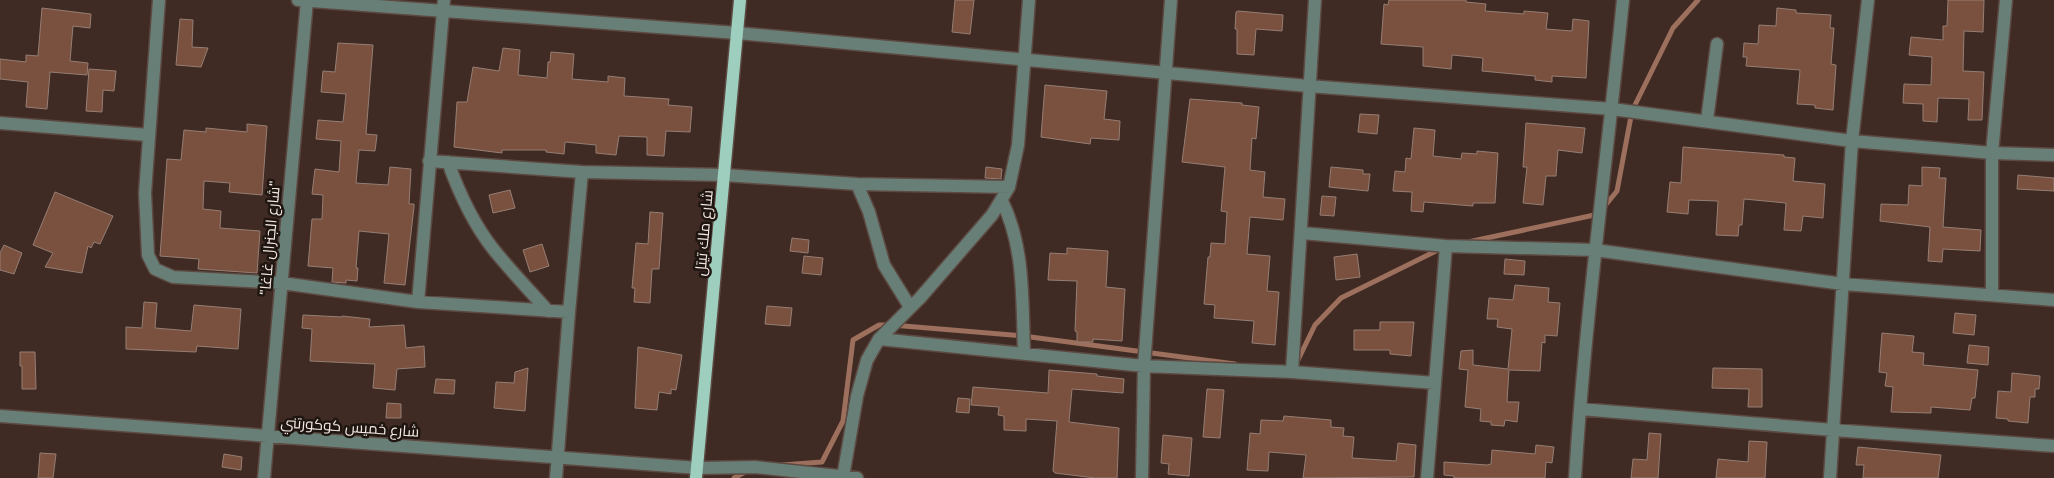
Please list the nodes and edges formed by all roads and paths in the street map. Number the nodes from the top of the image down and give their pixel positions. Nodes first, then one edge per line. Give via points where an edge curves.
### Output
1 (159, 0) edge
2 (298, 0) edge
3 (307, 0) edge
4 (740, 0) edge
5 (1029, 0) edge
6 (1170, 0) edge
7 (1315, 0) edge
8 (1623, 0) edge
9 (1868, 0) edge
10 (2006, 0) edge
11 (444, 6) edge
12 (737, 33) junction
13 (1717, 44) dead end
14 (1024, 58) junction
15 (1166, 72) junction
16 (1308, 86) junction
17 (1612, 109) junction
18 (1707, 120) junction
19 (0, 123) edge
20 (148, 135) junction
21 (1852, 141) junction
22 (1992, 153) junction
23 (2054, 155) edge
24 (429, 161) junction
25 (448, 162) junction
26 (582, 172) junction
27 (724, 174) junction
28 (857, 184) junction
29 (1009, 187) junction
30 (1002, 201) junction
31 (1302, 233) junction
32 (1446, 246) junction
33 (1595, 250) junction
34 (282, 283) junction
35 (1843, 284) junction
36 (1992, 294) junction
37 (2054, 300) edge
38 (418, 302) junction
39 (910, 307) junction
40 (548, 311) junction
41 (569, 312) junction
42 (879, 338) junction
43 (1024, 352) junction
44 (1144, 366) junction
45 (1292, 372) junction
46 (1435, 383) junction
47 (1580, 409) junction
48 (0, 416) edge
49 (1833, 430) junction
50 (268, 436) junction
51 (2054, 446) edge
52 (557, 458) junction
53 (697, 473) edge
54 (843, 477) junction
55 (264, 478) edge
56 (556, 478) edge
57 (857, 478) edge
58 (1142, 478) edge
59 (1427, 478) edge
60 (1575, 478) edge
61 (1830, 478) edge

1 - 20 street
2 - 3 street
3 - 11 street
3 - 34 street, "شارع الجنرال غاغا"
4 - 12 main road, شارع ملك تيتل
5 - 14 street
6 - 15 street
7 - 16 street
8 - 17 street
9 - 21 street
10 - 22 street
11 - 12 street
11 - 24 street
12 - 14 street
12 - 27 main road, شارع ملك تيتل
13 - 18 street
14 - 15 street
14 - 29 street via 1018,145
15 - 16 street
15 - 44 street
16 - 17 street
16 - 31 street
17 - 18 street
17 - 33 street
18 - 21 street
19 - 20 street
20 - 34 street via 148,255 155,269 173,277
21 - 22 street
21 - 35 street
22 - 23 street
22 - 36 street
24 - 25 street
24 - 38 street
25 - 26 street
25 - 40 street via 473,218 493,249
26 - 27 street
26 - 41 street
27 - 28 street
27 - 53 main road, شارع ملك تيتل
28 - 29 street
28 - 39 street via 869,212 884,265
29 - 30 street
30 - 39 street
30 - 43 street via 1016,237
31 - 32 street
31 - 45 street
32 - 33 street
32 - 46 street
33 - 35 street
33 - 47 street
34 - 38 street
34 - 50 street, "شارع الجنرال غاغا"
35 - 36 street
35 - 49 street
36 - 37 street
38 - 40 street
39 - 42 street
40 - 41 street
41 - 52 street
42 - 43 street
42 - 54 street via 867,360 857,396
43 - 44 street
44 - 45 street
44 - 58 street
45 - 46 street
46 - 59 street
47 - 49 street
47 - 60 street
48 - 50 street, شارع خميس كوكورتني
49 - 51 street
49 - 61 street
50 - 52 street, شارع خميس كوكورتني
50 - 55 street, "شارع الجنرال غاغا"
52 - 53 street, شارع خميس كوكورتني
52 - 56 street
53 - 54 street, شارع خميس كوكورتني via 755,466
54 - 57 street, شارع خميس كوكورتني

